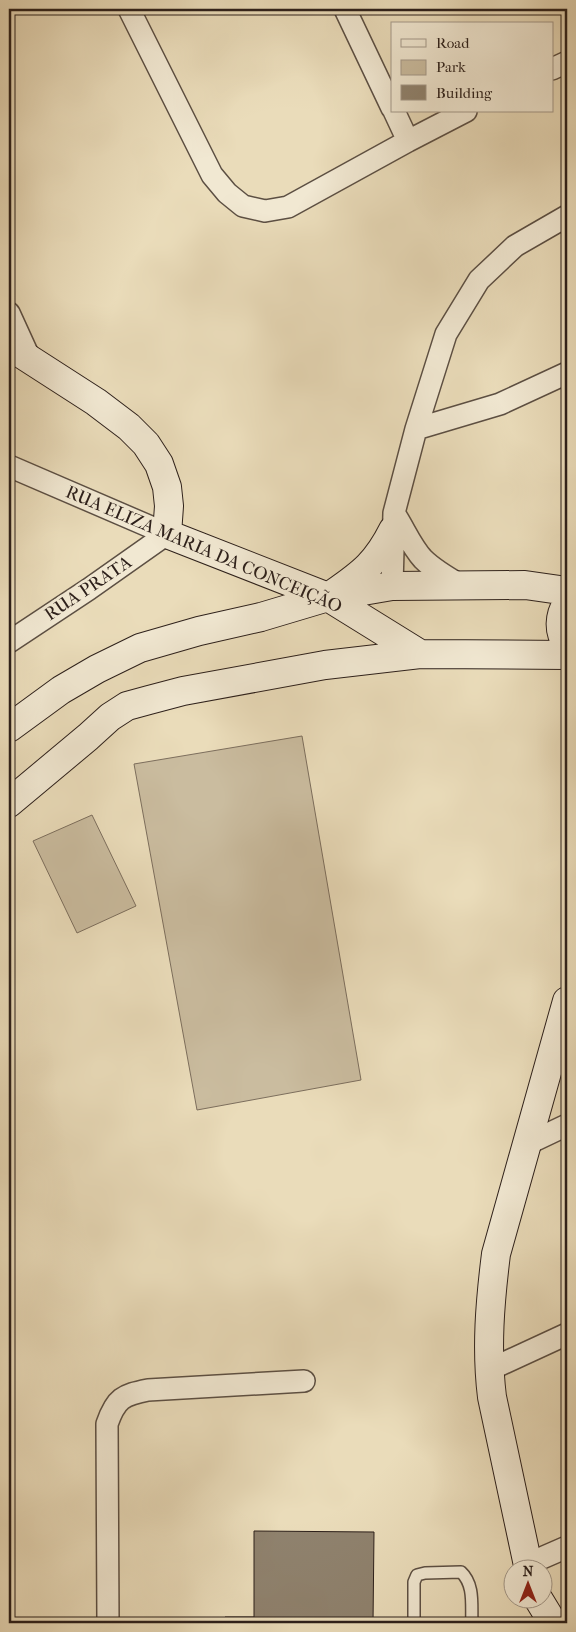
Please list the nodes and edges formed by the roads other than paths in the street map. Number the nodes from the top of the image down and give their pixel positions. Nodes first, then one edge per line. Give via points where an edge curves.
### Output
1 (128, 9) edge
2 (345, 9) edge
3 (567, 62) edge
4 (554, 68) edge
5 (391, 106) edge
6 (394, 112) edge
7 (464, 112) edge
8 (408, 141) junction
9 (567, 216) edge
10 (9, 313) edge
11 (19, 353) edge
12 (567, 373) edge
13 (416, 429) junction
14 (9, 466) edge
15 (394, 521) junction
16 (168, 534) junction
17 (392, 586) junction
18 (462, 586) junction
19 (567, 591) edge
20 (328, 597) junction
21 (567, 603) edge
22 (9, 642) edge
23 (567, 644) edge
24 (420, 654) junction
25 (567, 654) edge
26 (9, 728) edge
27 (9, 803) edge
28 (567, 1001) edge
29 (567, 1125) edge
30 (527, 1144) junction
31 (567, 1334) edge
32 (489, 1370) junction
33 (304, 1381) dead end
34 (567, 1547) edge
35 (527, 1560) edge
36 (542, 1560) edge
37 (535, 1610) edge
38 (545, 1610) edge
39 (108, 1623) edge
40 (414, 1623) edge
41 (472, 1623) edge
42 (535, 1623) edge
43 (553, 1623) edge

1 - 8 street via 212,175 243,206 265,211 288,207
2 - 5 street
3 - 4 street
6 - 8 street
7 - 8 street
9 - 13 street via 515,246 479,280 446,334
10 - 11 street
11 - 16 street via 96,402 146,444 168,487
12 - 13 street via 500,404
13 - 15 street
14 - 16 street, RUA ELIZA MARIA DA CONCEIÇÃO
15 - 17 street
15 - 18 street via 422,558
15 - 20 street via 384,549 374,562
16 - 20 street, RUA ELIZA MARIA DA CONCEIÇÃO
16 - 22 street, RUA PRATA
17 - 18 street
17 - 20 street
18 - 19 street via 525,585
20 - 24 street, RUA ELIZA MARIA DA CONCEIÇÃO
20 - 26 street via 140,648 61,690
21 - 23 street via 560,619 560,629
24 - 25 street
24 - 27 street via 325,665 183,691 127,706
28 - 30 street
29 - 30 street
30 - 32 street via 496,1254 491,1295
31 - 32 street
32 - 35 street
33 - 39 street via 148,1390 121,1399 112,1410 107,1424
34 - 36 street
37 - 42 street
38 - 43 street
40 - 41 lane via 414,1582 417,1575 461,1572 470,1584

